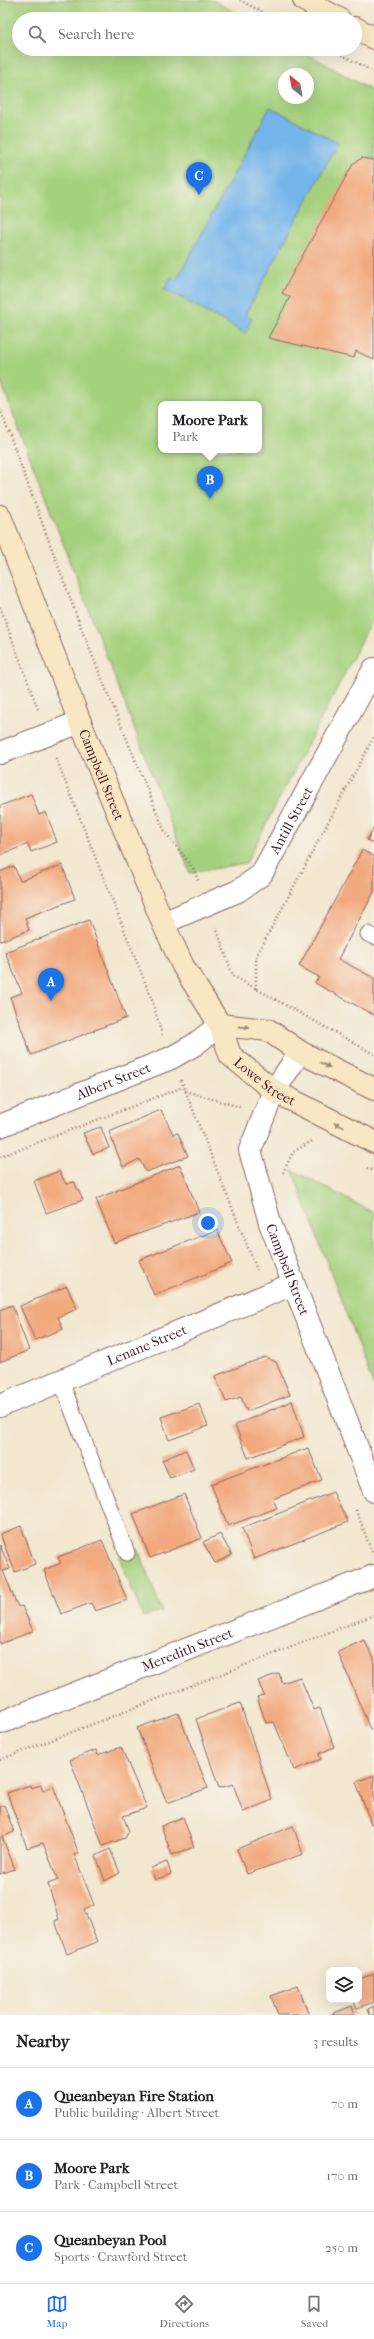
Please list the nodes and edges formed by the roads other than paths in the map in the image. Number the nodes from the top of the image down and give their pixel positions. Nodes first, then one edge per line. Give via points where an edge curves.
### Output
1 (304, 0) edge
2 (326, 12) edge
3 (362, 32) edge
4 (374, 38) edge
5 (0, 516) edge
6 (374, 669) edge
7 (80, 722) junction
8 (0, 753) edge
9 (163, 923) junction
10 (220, 1024) junction
11 (300, 1052) junction
12 (374, 1089) edge
13 (274, 1091) junction
14 (0, 1126) edge
15 (374, 1142) edge
16 (294, 1284) junction
17 (61, 1381) junction
18 (0, 1406) edge
19 (374, 1491) edge
20 (127, 1553) dead end
21 (374, 1567) edge
22 (0, 1723) edge

1 - 2 street
3 - 4 street
5 - 7 street, Campbell Street
6 - 9 street, Antill Street via 261,875 238,891
7 - 8 street
7 - 9 street, Campbell Street
9 - 10 street, Campbell Street via 183,966
10 -> 11 street via 268,1030
10 - 13 street, Lowe Street via 230,1055
10 - 14 street, Albert Street via 194,1045 171,1058
11 -> 12 street
11 - 13 street, Campbell Street
15 -> 13 street, Lowe Street
13 - 16 street, Campbell Street via 250,1150 270,1223
16 - 17 street, Lenane Street
16 - 19 street, Campbell Street
17 - 18 street, Lenane Street
17 - 20 lane
21 - 22 street, Meredith Street

